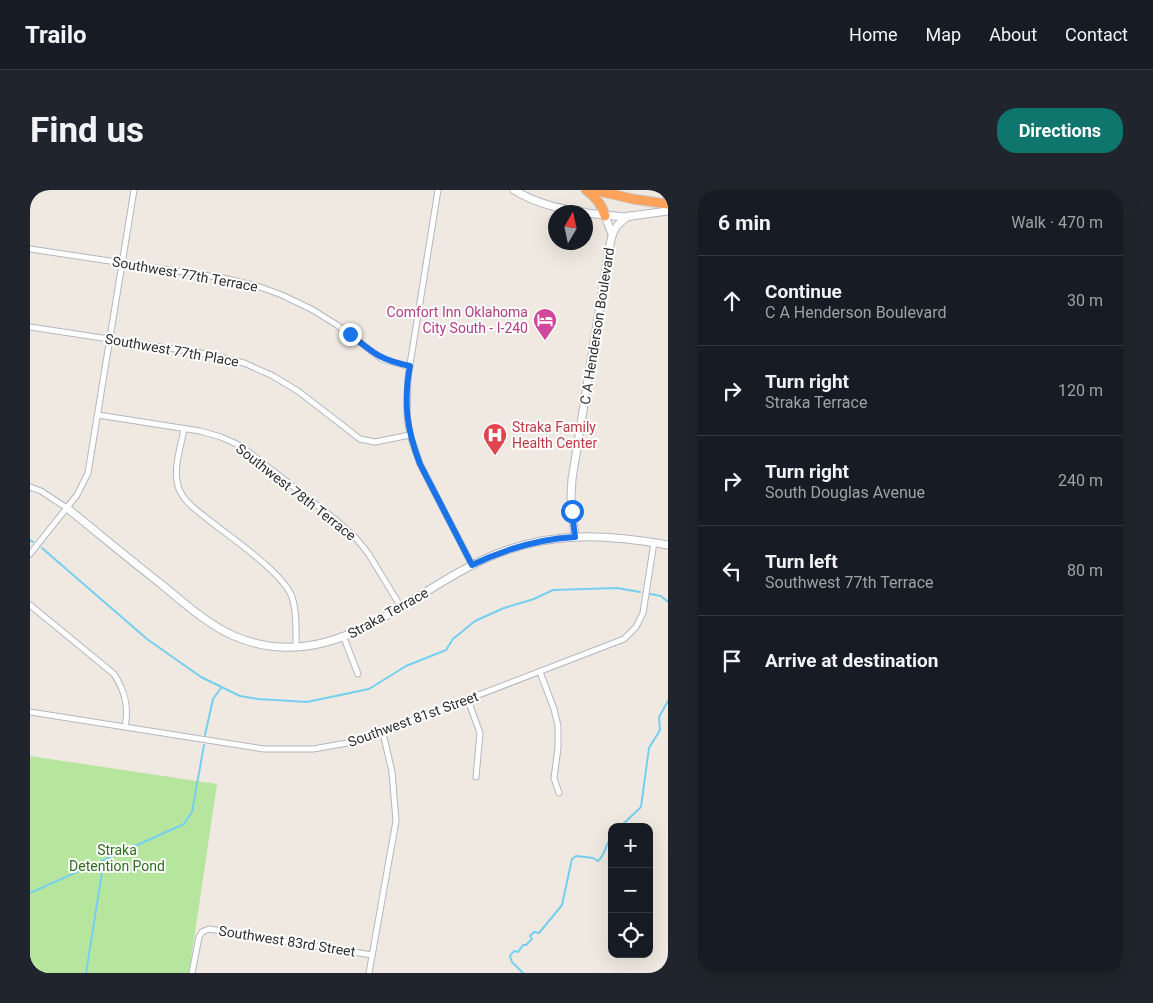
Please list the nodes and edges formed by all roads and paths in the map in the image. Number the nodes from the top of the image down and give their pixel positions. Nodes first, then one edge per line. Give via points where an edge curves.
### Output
1 (134, 190) edge
2 (438, 190) edge
3 (514, 190) edge
4 (586, 190) edge
5 (594, 190) edge
6 (668, 204) edge
7 (548, 205) edge
8 (668, 211) edge
9 (593, 214) edge
10 (605, 216) junction
11 (629, 216) junction
12 (612, 234) junction
13 (30, 249) edge
14 (122, 262) junction
15 (30, 327) edge
16 (110, 339) junction
17 (410, 366) junction
18 (98, 415) junction
19 (184, 428) junction
20 (410, 435) junction
21 (30, 486) edge
22 (66, 508) junction
23 (575, 537) junction
24 (654, 542) junction
25 (668, 545) edge
26 (30, 554) edge
27 (472, 565) junction
28 (30, 605) edge
29 (401, 607) junction
30 (344, 638) junction
31 (296, 647) junction
32 (540, 672) junction
33 (358, 674) dead end
34 (468, 700) junction
35 (30, 712) edge
36 (125, 727) junction
37 (382, 733) junction
38 (476, 777) dead end
39 (559, 793) dead end
40 (372, 955) junction
41 (192, 973) edge
42 (369, 973) edge

1 - 14 street
2 - 17 street
3 - 7 street
4 - 10 highway via 595,198
5 - 6 highway
8 - 11 street
9 - 10 street
10 - 11 street
10 - 12 street, C A Henderson Boulevard
11 - 12 street, C A Henderson Boulevard via 618,223
12 - 23 street, C A Henderson Boulevard via 572,479
13 - 14 street, Southwest 77th Terrace
14 - 16 street
14 - 17 street, Southwest 77th Terrace via 223,278 270,290 325,317 382,359
15 - 16 street, Southwest 77th Place
16 - 18 street
16 - 20 street, Southwest 77th Place via 216,356 252,366 298,391 364,440 380,442
17 - 20 street via 406,405
18 - 19 street, Southwest 78th Terrace
18 - 22 street via 88,473
19 - 29 street, Southwest 78th Terrace via 211,433 241,446 341,524 368,553
19 - 31 street via 177,472 181,492 192,506 274,572 286,586 294,606
20 - 27 street via 420,464
21 - 22 street, Straka Terrace
22 - 26 street
22 - 31 street, Straka Terrace via 217,627 261,645
23 - 24 street, Straka Terrace via 618,537
23 - 27 street, Straka Terrace via 526,544
24 - 25 street, Straka Terrace
24 - 32 street, Southwest 81st Street via 643,613 632,632 617,642
27 - 29 street, Straka Terrace
28 - 36 street via 114,674 126,699
29 - 30 street, Straka Terrace
30 - 31 street, Straka Terrace
30 - 33 street
32 - 34 street, Southwest 81st Street
32 - 39 street via 558,726 554,778
34 - 37 street, Southwest 81st Street
34 - 38 street via 480,733
35 - 36 street, Southwest 81st Street
36 - 37 street, Southwest 81st Street via 282,750 331,747
37 - 40 street via 392,772 396,821
40 - 41 street, Southwest 83rd Street via 213,929 202,932 198,940
40 - 42 street

